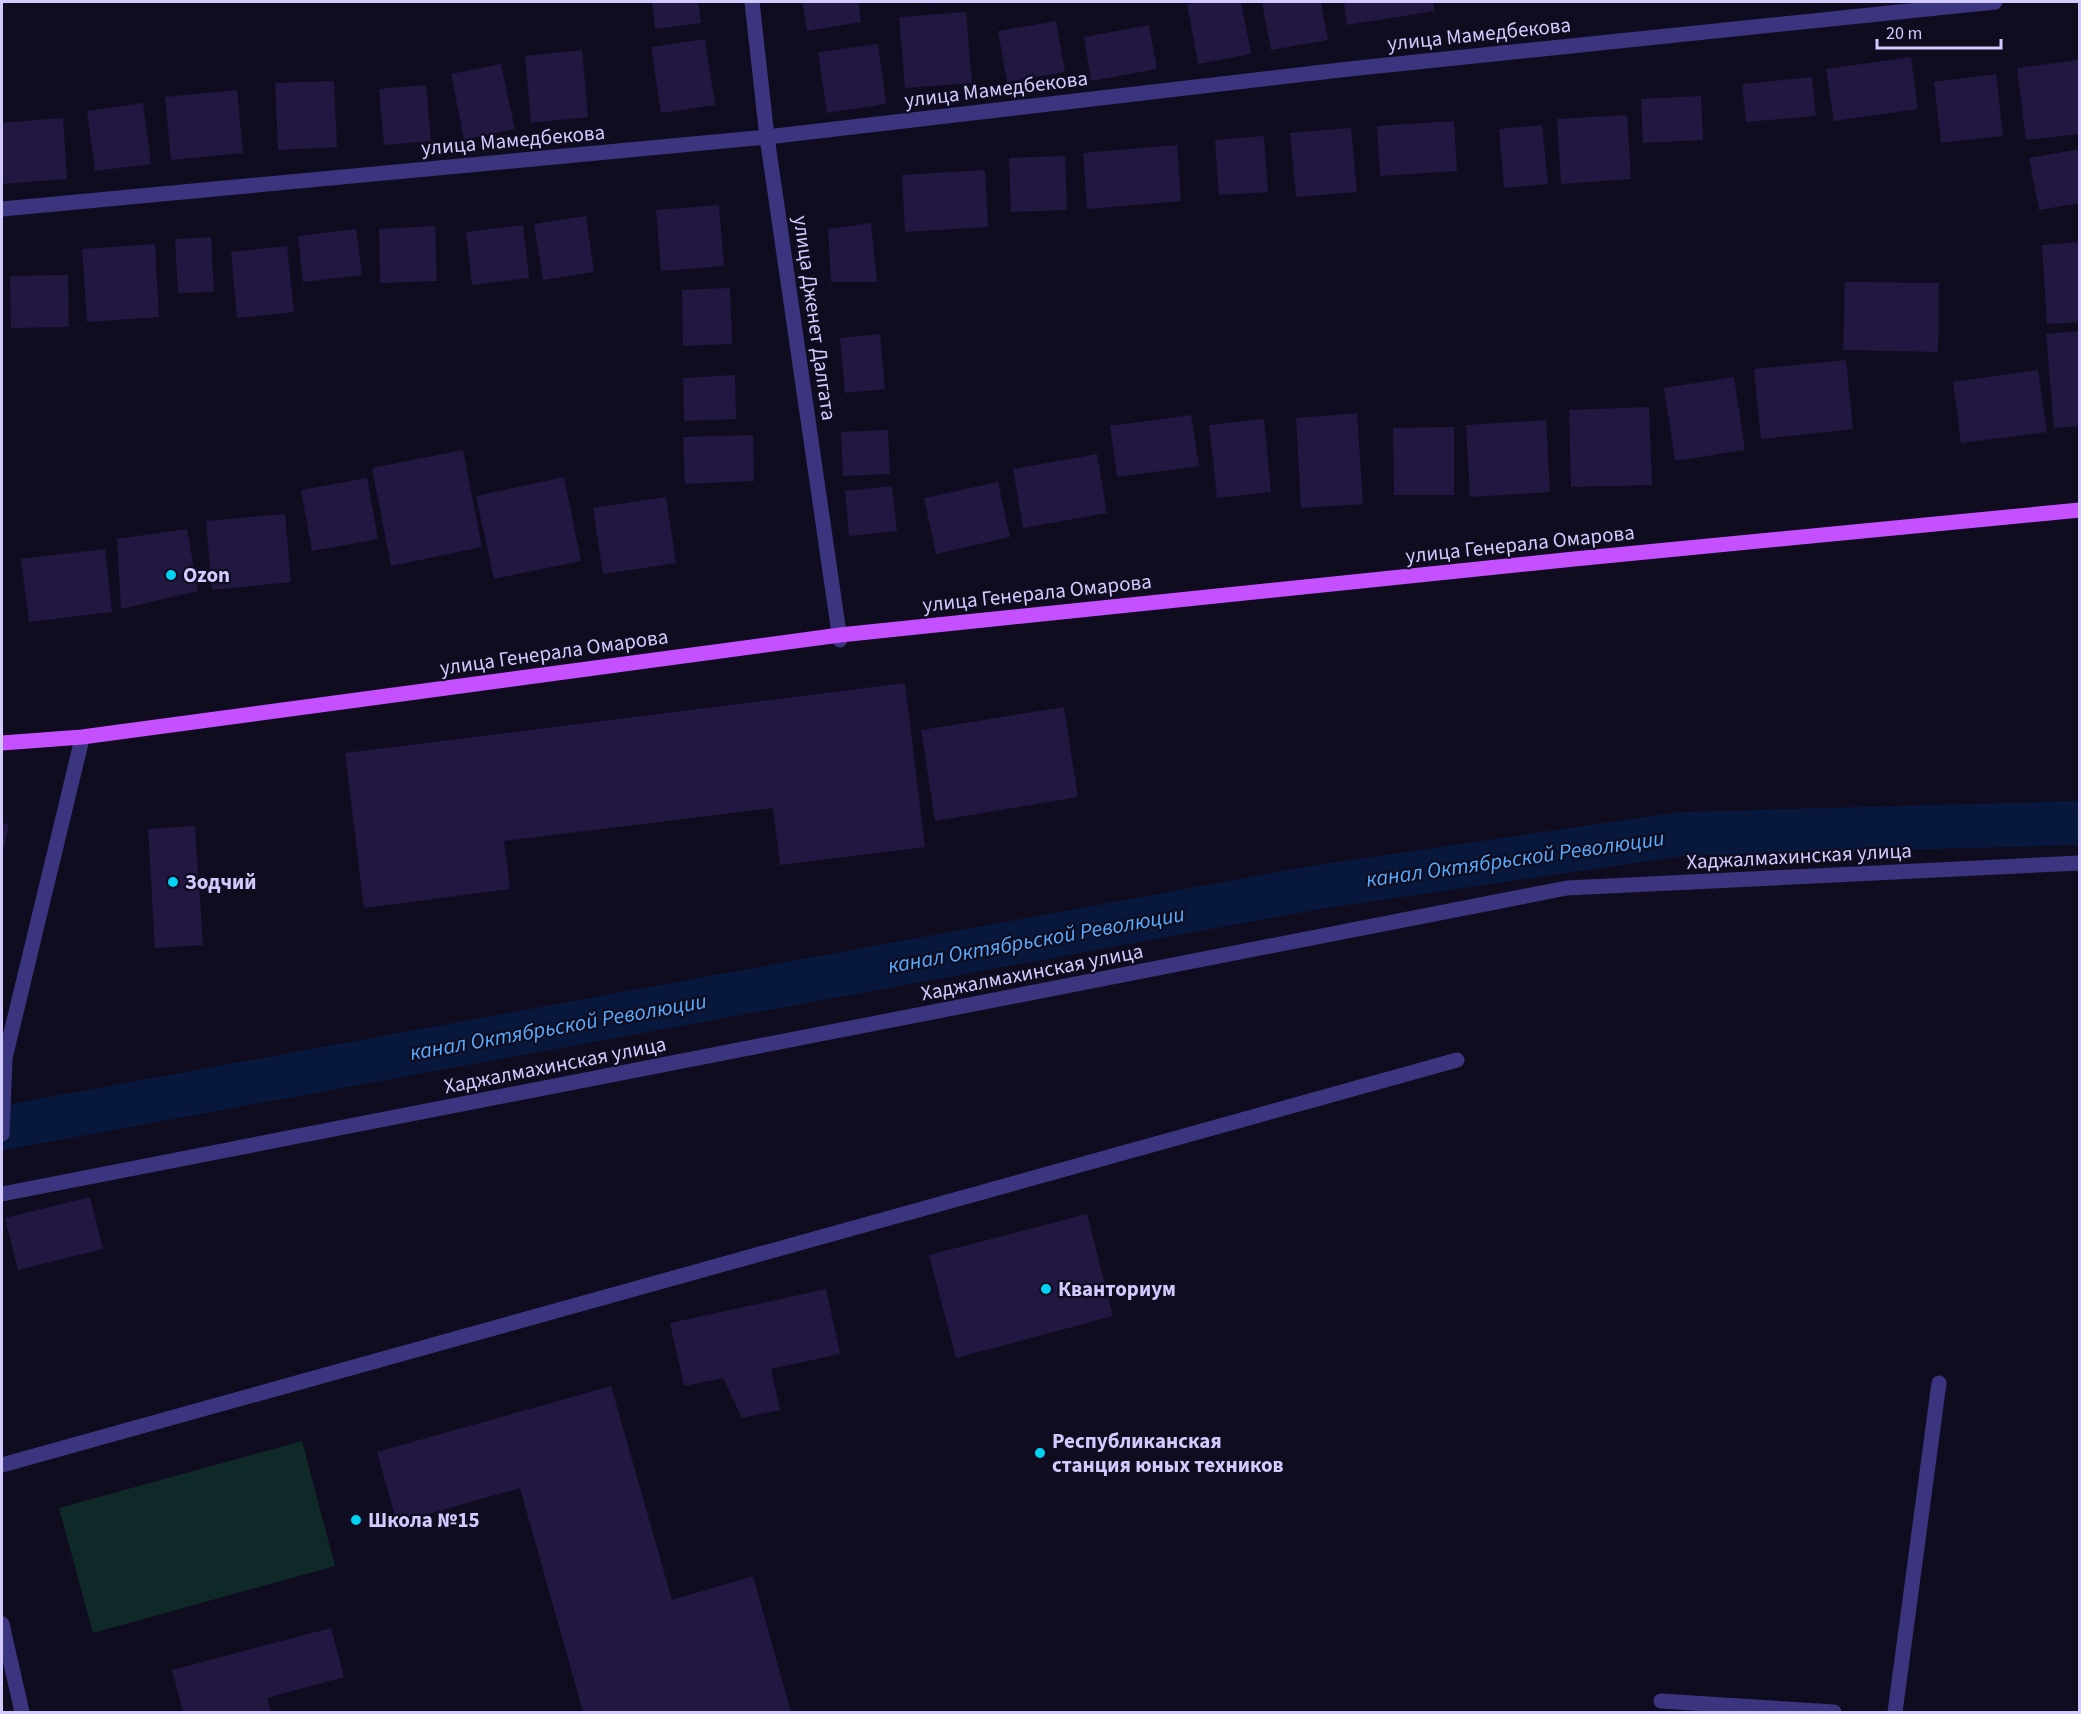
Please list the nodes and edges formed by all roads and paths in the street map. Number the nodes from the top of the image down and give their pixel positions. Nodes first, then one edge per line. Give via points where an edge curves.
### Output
1 (752, 2) edge
2 (1995, 2) edge
3 (767, 137) junction
4 (2, 209) edge
5 (2079, 510) edge
6 (2079, 516) edge
7 (840, 638) junction
8 (2, 743) edge
9 (81, 743) junction
10 (2, 748) edge
11 (2079, 863) edge
12 (3, 1058) edge
13 (1457, 1060) dead end
14 (2, 1134) edge
15 (2, 1194) edge
16 (1939, 1383) dead end
17 (2, 1465) edge
18 (2, 1624) edge
19 (1661, 1701) dead end
20 (22, 1713) edge
21 (1834, 1713) edge
22 (1895, 1713) edge

1 - 3 street, улица Дженет Далгата
2 - 3 street, улица Мамедбекова via 1349,69
3 - 4 street, улица Мамедбекова
3 - 7 street, улица Дженет Далгата
5 - 7 main road, улица Генерала Омарова
6 - 7 main road, улица Генерала Омарова
7 - 8 main road, улица Генерала Омарова via 82,737
7 - 9 main road, улица Генерала Омарова
9 - 10 main road, улица Генерала Омарова
9 - 12 street
11 - 15 street, Хаджалмахинская улица via 1567,888
12 - 14 street
13 - 17 street
16 - 22 street
18 - 20 street
19 - 21 street

